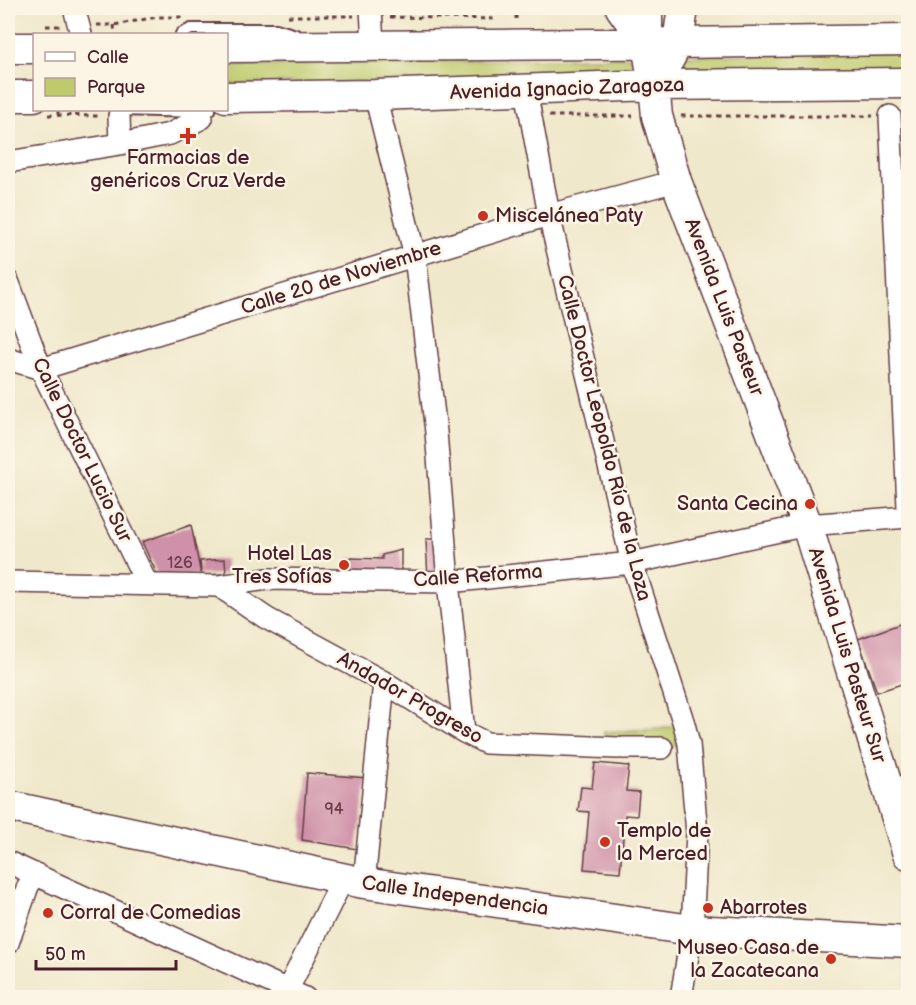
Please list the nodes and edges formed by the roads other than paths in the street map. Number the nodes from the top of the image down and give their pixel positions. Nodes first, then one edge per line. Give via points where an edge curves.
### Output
1 (74, 8) edge
2 (621, 8) edge
3 (646, 8) edge
4 (683, 8) edge
5 (371, 12) edge
6 (81, 33) edge
7 (183, 33) edge
8 (909, 40) edge
9 (678, 42) junction
10 (647, 44) junction
11 (331, 46) junction
12 (374, 46) junction
13 (228, 47) edge
14 (8, 48) edge
15 (33, 48) edge
16 (909, 83) edge
17 (654, 85) junction
18 (526, 90) junction
19 (375, 95) junction
20 (8, 96) edge
21 (232, 99) edge
22 (33, 104) edge
23 (117, 113) edge
24 (206, 114) edge
25 (890, 116) road end
26 (120, 144) junction
27 (8, 162) edge
28 (676, 181) junction
29 (549, 215) junction
30 (415, 256) junction
31 (8, 281) edge
32 (8, 359) edge
33 (42, 369) junction
34 (909, 507) edge
35 (909, 517) edge
36 (807, 525) junction
37 (632, 563) junction
38 (8, 582) edge
39 (448, 582) junction
40 (147, 584) junction
41 (219, 586) junction
42 (384, 682) junction
43 (464, 732) junction
44 (662, 748) dead end
45 (8, 806) edge
46 (909, 854) edge
47 (8, 862) edge
48 (36, 874) junction
49 (353, 881) junction
50 (692, 930) junction
51 (909, 942) edge
52 (8, 943) edge
53 (294, 995) edge
54 (681, 998) edge

1 - 6 street
2 - 10 street
3 - 10 street, Avenida Luis Pasteur
4 - 9 street
5 - 12 street
7 - 11 lane via 191,29 276,29
8 - 9 street
9 - 10 street
9 - 17 street
10 - 12 street
10 - 17 street, Avenida Luis Pasteur
11 - 12 street
11 - 13 street
14 - 15 street
16 - 17 street, Avenida Ignacio Zaragoza
17 - 18 street, Avenida Ignacio Zaragoza
17 - 28 street, Avenida Luis Pasteur via 657,116
18 - 19 street, Avenida Ignacio Zaragoza
18 - 29 street, Calle Doctor Leopoldo Río de la Loza
19 - 21 street, Avenida Ignacio Zaragoza
19 - 30 street
20 - 22 street
23 - 24 lane
23 - 26 street
24 - 26 street via 170,134
25 - 34 street
26 - 27 street
28 - 29 street, Calle 20 de Noviembre
28 - 36 street, Avenida Luis Pasteur
29 - 30 street, Calle 20 de Noviembre
29 - 37 street, Calle Doctor Leopoldo Río de la Loza
30 - 33 street, Calle 20 de Noviembre
30 - 39 street via 436,432
31 - 33 street, Calle Doctor Lucio Sur
32 - 33 street
33 - 40 street, Calle Doctor Lucio Sur
35 - 36 street, Calle Reforma
36 - 37 street, Calle Reforma
36 - 46 street, Avenida Luis Pasteur Sur
37 - 39 street, Calle Reforma
37 - 50 street, Calle Doctor Leopoldo Río de la Loza via 689,744 697,833
38 - 40 street, Calle Reforma
39 - 41 street, Calle Reforma via 268,579
39 - 43 street
40 - 41 street, Calle Reforma
41 - 42 street, Andador Progreso via 266,618
42 - 43 street, Andador Progreso
42 - 49 street
43 - 44 street, Andador Progreso via 486,743
45 - 49 street, Calle Independencia
47 - 48 street
48 - 52 street
48 - 53 street
49 - 50 street, Calle Independencia
49 - 53 street
50 - 51 street, Calle Independencia
50 - 54 street, Calle Doctor Leopoldo Río de la Loza

